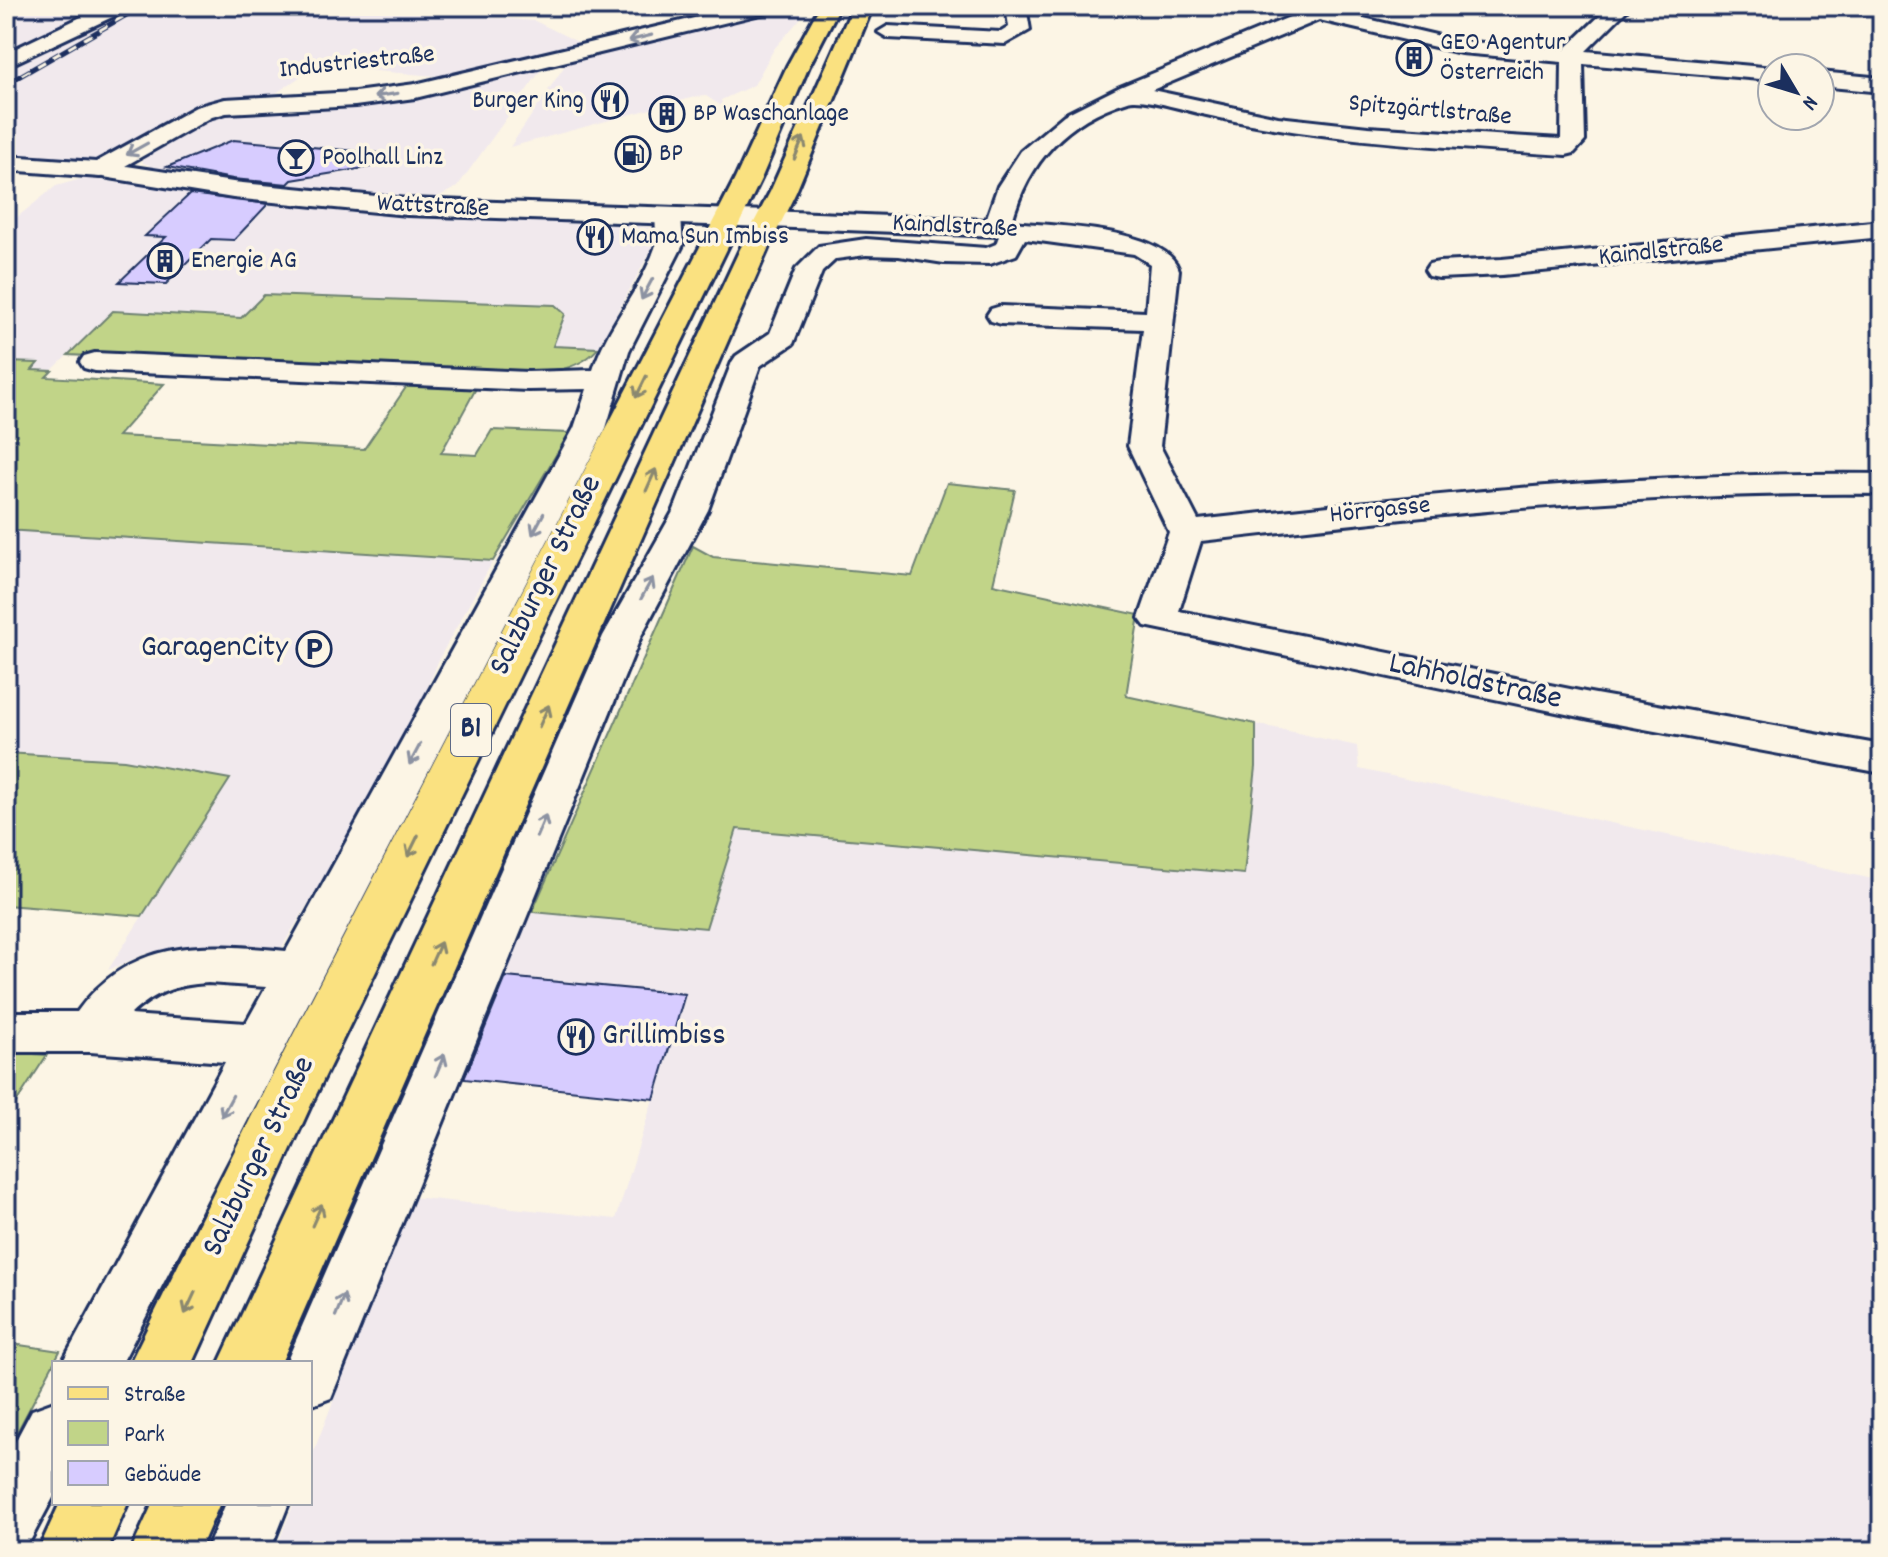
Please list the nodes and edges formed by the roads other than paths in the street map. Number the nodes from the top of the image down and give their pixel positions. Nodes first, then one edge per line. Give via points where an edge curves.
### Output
1 (120, 6) edge
2 (770, 6) edge
3 (830, 6) edge
4 (863, 6) edge
5 (1016, 6) edge
6 (1290, 6) edge
7 (1343, 6) edge
8 (1621, 6) edge
9 (1319, 14) junction
10 (888, 32) dead end
11 (1573, 57) junction
12 (6, 61) edge
13 (1756, 73) edge
14 (1836, 81) edge
15 (1882, 85) edge
16 (1128, 92) junction
17 (6, 163) edge
18 (100, 170) junction
19 (668, 217) junction
20 (748, 219) junction
21 (1006, 229) junction
22 (1882, 229) edge
23 (1439, 270) dead end
24 (1001, 315) dead end
25 (1159, 321) junction
26 (95, 362) dead end
27 (605, 379) junction
28 (1882, 484) edge
29 (1186, 532) junction
30 (1882, 759) edge
31 (299, 971) junction
32 (6, 1032) edge
33 (90, 1032) junction
34 (260, 1044) junction
35 (92, 1361) edge
36 (162, 1361) edge
37 (251, 1361) edge
38 (312, 1372) edge
39 (52, 1436) edge
40 (94, 1505) edge
41 (186, 1505) edge
42 (257, 1505) edge
43 (6, 1523) edge
44 (72, 1551) edge
45 (165, 1551) edge
46 (238, 1551) edge

1 - 12 street
2 -> 18 street, Industriestraße via 415,91 225,106 204,112
3 - 20 main road, Salzburger Straße / B1 via 798,66
20 -> 4 main road, Salzburger Straße / B1 via 783,192
5 - 10 street via 1020,30 1005,38
6 - 9 street
7 - 9 street
8 - 11 street via 1581,41
9 - 11 street via 1461,47
9 - 16 street
11 - 13 street
11 - 16 street, Spitzgärtlstraße via 1573,141 1566,148 1278,124
14 - 15 street
16 - 21 street via 1092,108 1038,145 1007,190
17 - 18 street
18 - 19 street, Wattstraße via 350,202
19 - 20 street, Wattstraße
19 -> 27 street, Salzburger Straße via 670,245 614,351
20 - 21 street, Kaindlstraße
20 -> 36 main road, Salzburger Straße / B1 via 291,1091
37 -> 20 main road, Salzburger Straße / B1
21 - 25 street, Kaindlstraße via 1142,247 1162,260 1165,270
38 -> 21 street via 622,636 691,510 747,362 783,338 810,269 828,252 877,247 990,256 1007,249
22 - 23 street, Kaindlstraße
24 - 25 street
25 - 29 street via 1144,446
26 - 27 street via 528,381
27 -> 31 street, Salzburger Straße via 590,428
28 - 29 street, Hörrgasse via 1732,482 1386,509
29 - 30 street, Lahholdstraße via 1158,618
31 - 33 street via 194,963 154,970 113,999
31 - 34 street, Salzburger Straße
32 - 33 street, Salzburger Straße
33 - 34 street, Salzburger Straße
34 -> 35 street, Salzburger Straße
39 - 43 street
40 - 44 main road
41 - 45 main road
42 - 46 street

